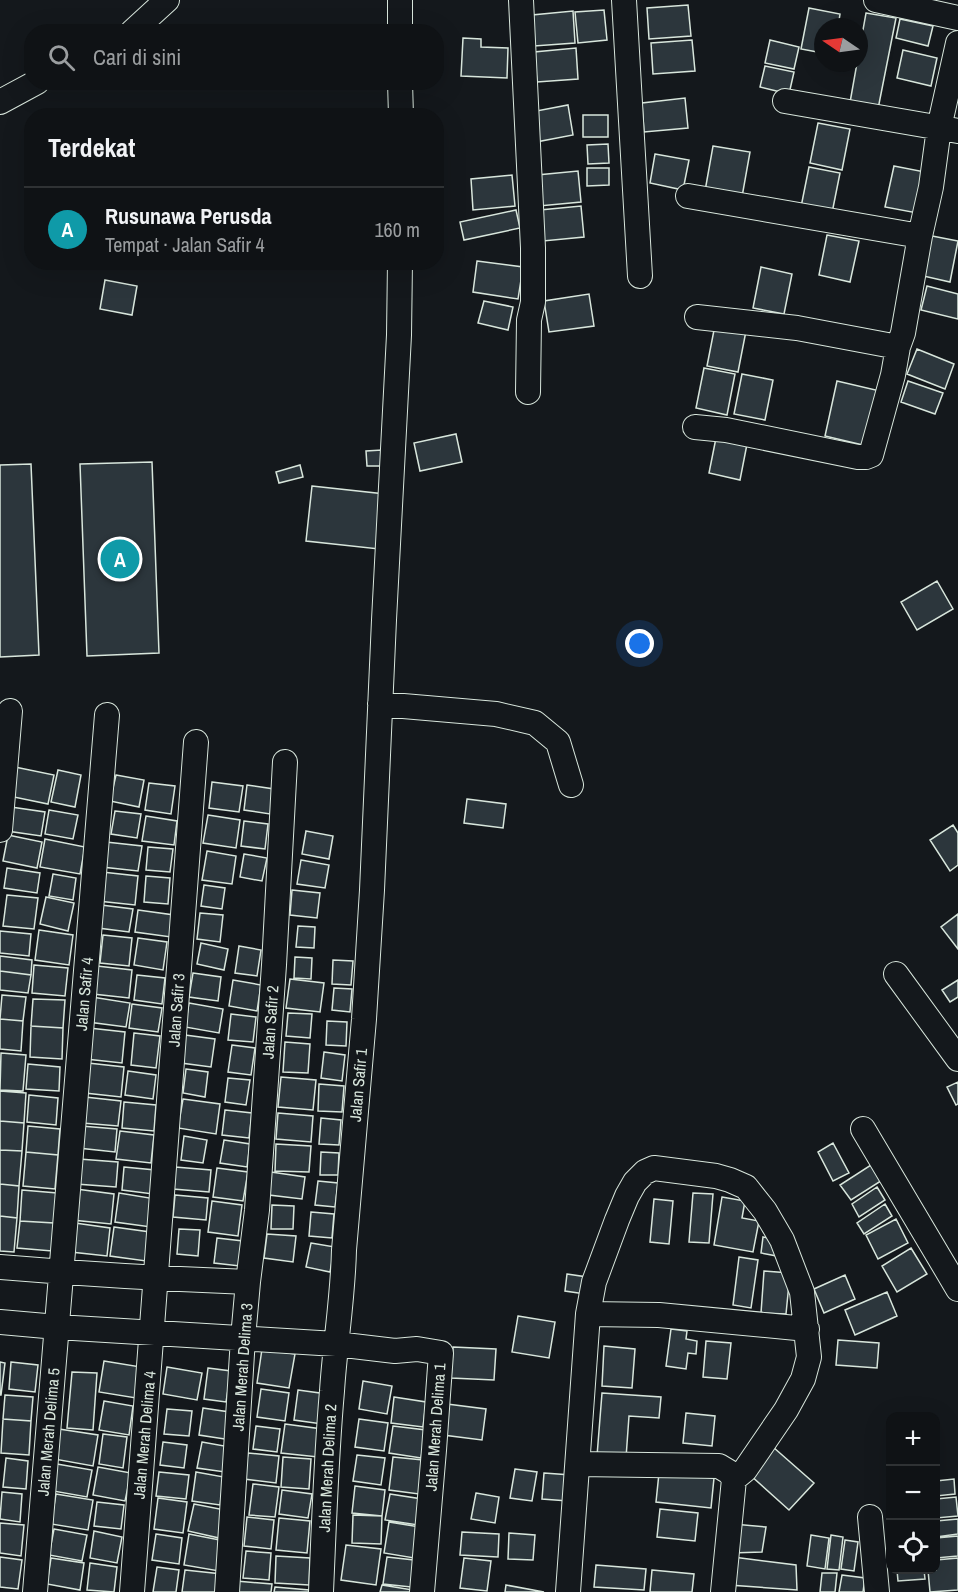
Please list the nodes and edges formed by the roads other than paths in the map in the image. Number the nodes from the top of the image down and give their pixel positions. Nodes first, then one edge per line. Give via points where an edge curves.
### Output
1 (166, 0) edge
2 (400, 0) edge
3 (521, 0) edge
4 (624, 0) edge
5 (876, 0) edge
6 (958, 18) edge
7 (140, 24) edge
8 (400, 24) edge
9 (958, 43) edge
10 (24, 89) edge
11 (400, 90) edge
12 (785, 101) dead end
13 (0, 102) edge
14 (401, 108) edge
15 (949, 129) edge
16 (688, 196) dead end
17 (920, 236) junction
18 (400, 270) edge
19 (640, 276) dead end
20 (696, 317) dead end
21 (898, 347) junction
22 (528, 392) dead end
23 (696, 426) dead end
24 (380, 704) junction
25 (10, 711) dead end
26 (107, 716) dead end
27 (196, 742) dead end
28 (285, 762) dead end
29 (571, 785) dead end
30 (0, 830) edge
31 (896, 974) dead end
32 (958, 1059) edge
33 (863, 1129) dead end
34 (0, 1267) edge
35 (62, 1272) junction
36 (156, 1278) junction
37 (248, 1282) junction
38 (958, 1288) edge
39 (588, 1314) junction
40 (0, 1322) edge
41 (57, 1327) junction
42 (807, 1329) junction
43 (152, 1332) junction
44 (243, 1338) junction
45 (336, 1344) junction
46 (578, 1464) junction
47 (734, 1479) junction
48 (870, 1517) dead end
49 (35, 1592) edge
50 (132, 1592) edge
51 (227, 1592) edge
52 (321, 1592) edge
53 (422, 1592) edge
54 (568, 1592) edge
55 (723, 1592) edge
56 (878, 1592) edge

1 - 7 street
2 - 8 street
3 - 22 street via 533,248
4 - 19 street
5 - 6 street
9 - 15 street
10 - 13 street
11 - 14 street
12 - 15 street
15 - 17 street
16 - 17 street
17 - 21 street
18 - 24 street, Jalan Safir 1
20 - 21 street via 797,328
21 - 23 street via 871,455 866,458
24 - 29 street via 496,714 535,723 558,742
24 - 45 street, Jalan Safir 1 via 364,1019
25 - 30 street
26 - 35 street, Jalan Safir 4
27 - 36 street, Jalan Safir 3
28 - 37 street, Jalan Safir 2 via 258,1186
31 - 32 street
33 - 38 street
34 - 35 street, Jalan Merah Delima 3
35 - 36 street, Jalan Merah Delima 3
35 - 41 street, Jalan Merah Delima 5
36 - 37 street, Jalan Merah Delima 3
36 - 43 street, Jalan Merah Delima 4
37 - 44 street, Jalan Merah Delima 3
39 - 42 street via 659,1315
39 - 42 street via 594,1282 627,1196 635,1182 654,1168 716,1176 746,1187 782,1240 802,1292
39 - 46 street
40 - 41 street, Jalan Merah Delima 1
41 - 43 street, Jalan Merah Delima 1
41 - 49 street, Jalan Merah Delima 5
42 - 47 street via 809,1357 803,1379 753,1459
43 - 44 street, Jalan Merah Delima 1
43 - 50 street, Jalan Merah Delima 4
44 - 45 street, Jalan Merah Delima 1
44 - 51 street, Jalan Merah Delima 3
45 - 52 street, Jalan Merah Delima 2
45 - 53 street, Jalan Merah Delima 1 via 441,1353
46 - 47 street via 719,1466
46 - 54 street
47 - 55 street
48 - 56 street

